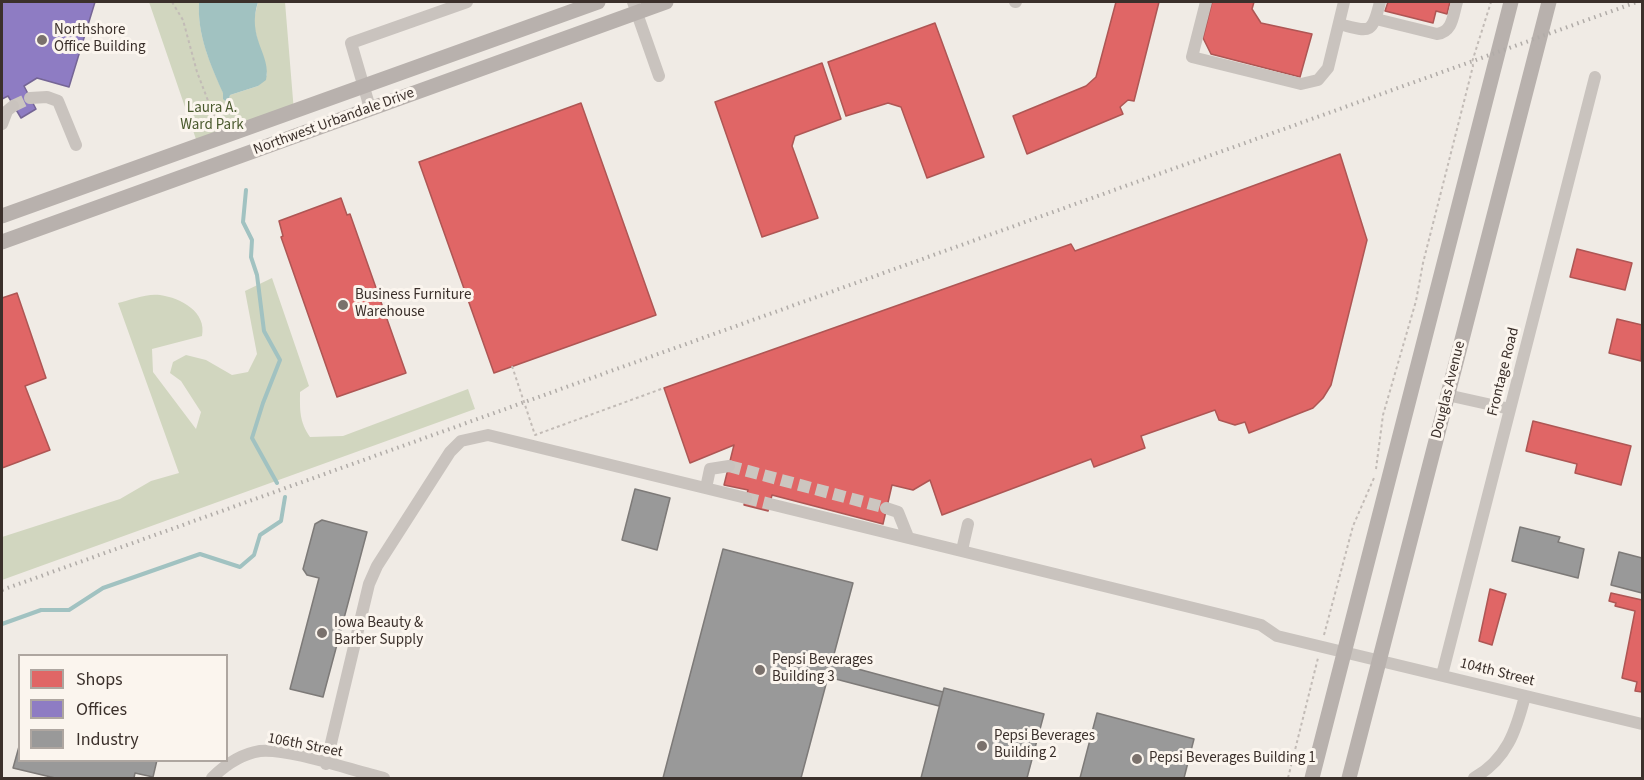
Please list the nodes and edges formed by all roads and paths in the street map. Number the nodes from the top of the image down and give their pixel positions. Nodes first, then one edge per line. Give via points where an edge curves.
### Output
1 (172, 2) edge
2 (467, 2) edge
3 (598, 2) edge
4 (666, 2) edge
5 (1206, 2) edge
6 (1344, 2) edge
7 (1380, 2) edge
8 (1456, 2) edge
9 (1491, 2) edge
10 (1511, 2) edge
11 (1549, 2) edge
12 (634, 7) edge
13 (1376, 19) junction
14 (1339, 24) junction
15 (659, 76) dead end
16 (1595, 77) dead end
17 (363, 87) junction
18 (30, 98) tunnel mouth
19 (14, 106) tunnel mouth
20 (370, 108) junction
21 (2, 124) edge
22 (217, 124) dead end
23 (76, 145) dead end
24 (2, 216) edge
25 (2, 242) edge
26 (512, 366) dead end
27 (664, 388) dead end
28 (1448, 395) junction
29 (1510, 409) junction
30 (729, 466) dead end
31 (706, 488) junction
32 (746, 498) tunnel mouth
33 (770, 504) tunnel mouth
34 (886, 508) tunnel mouth
35 (968, 524) dead end
36 (908, 537) junction
37 (962, 550) junction
38 (1321, 646) junction
39 (1344, 652) junction
40 (1379, 660) junction
41 (1442, 675) junction
42 (1525, 696) junction
43 (1642, 724) edge
44 (326, 764) junction
45 (212, 778) edge
46 (384, 778) edge
47 (1288, 778) edge
48 (1312, 778) edge
49 (1349, 778) edge
50 (1474, 778) edge

1 - 22 path via 183,20
2 - 17 street via 351,43
3 - 17 main road, Northwest Urbandale Drive
4 - 12 main road, Northwest Urbandale Drive
5 - 14 street via 1192,57 1301,84 1323,77
6 - 14 street
7 - 13 street
8 - 13 street via 1451,26 1444,34
9 - 38 path via 1472,62 1416,301 1383,415 1374,476 1353,526
10 - 39 main road
11 - 28 main road, Douglas Avenue
12 - 15 street
12 - 20 main road, Northwest Urbandale Drive
13 - 14 street via 1366,30
16 - 29 street, Frontage Road
17 - 20 street
17 - 24 main road, Northwest Urbandale Drive
18 - 23 street via 58,101
19 - 21 street via 7,111
20 - 25 main road, Northwest Urbandale Drive
26 - 27 path, bridge via 535,435
28 - 29 street
28 - 40 main road, Douglas Avenue
29 - 41 street, Frontage Road
30 - 31 street via 710,469
31 - 32 street
31 - 44 street via 488,435 461,441 450,452 369,584
33 - 36 street, 104th Street
34 - 36 street via 898,512
35 - 37 street
36 - 37 street, 104th Street
37 - 38 street, 104th Street via 1252,623 1277,636
38 - 39 street, 104th Street
38 - 47 path
39 - 40 street, 104th Street
39 - 48 main road
40 - 41 street, 104th Street
40 - 49 main road, Douglas Avenue
41 - 42 street, 104th Street
42 - 43 street, 104th Street
42 - 50 street via 1511,742 1492,766
44 - 45 street, 106th Street via 270,751 240,758
44 - 46 street, 106th Street

